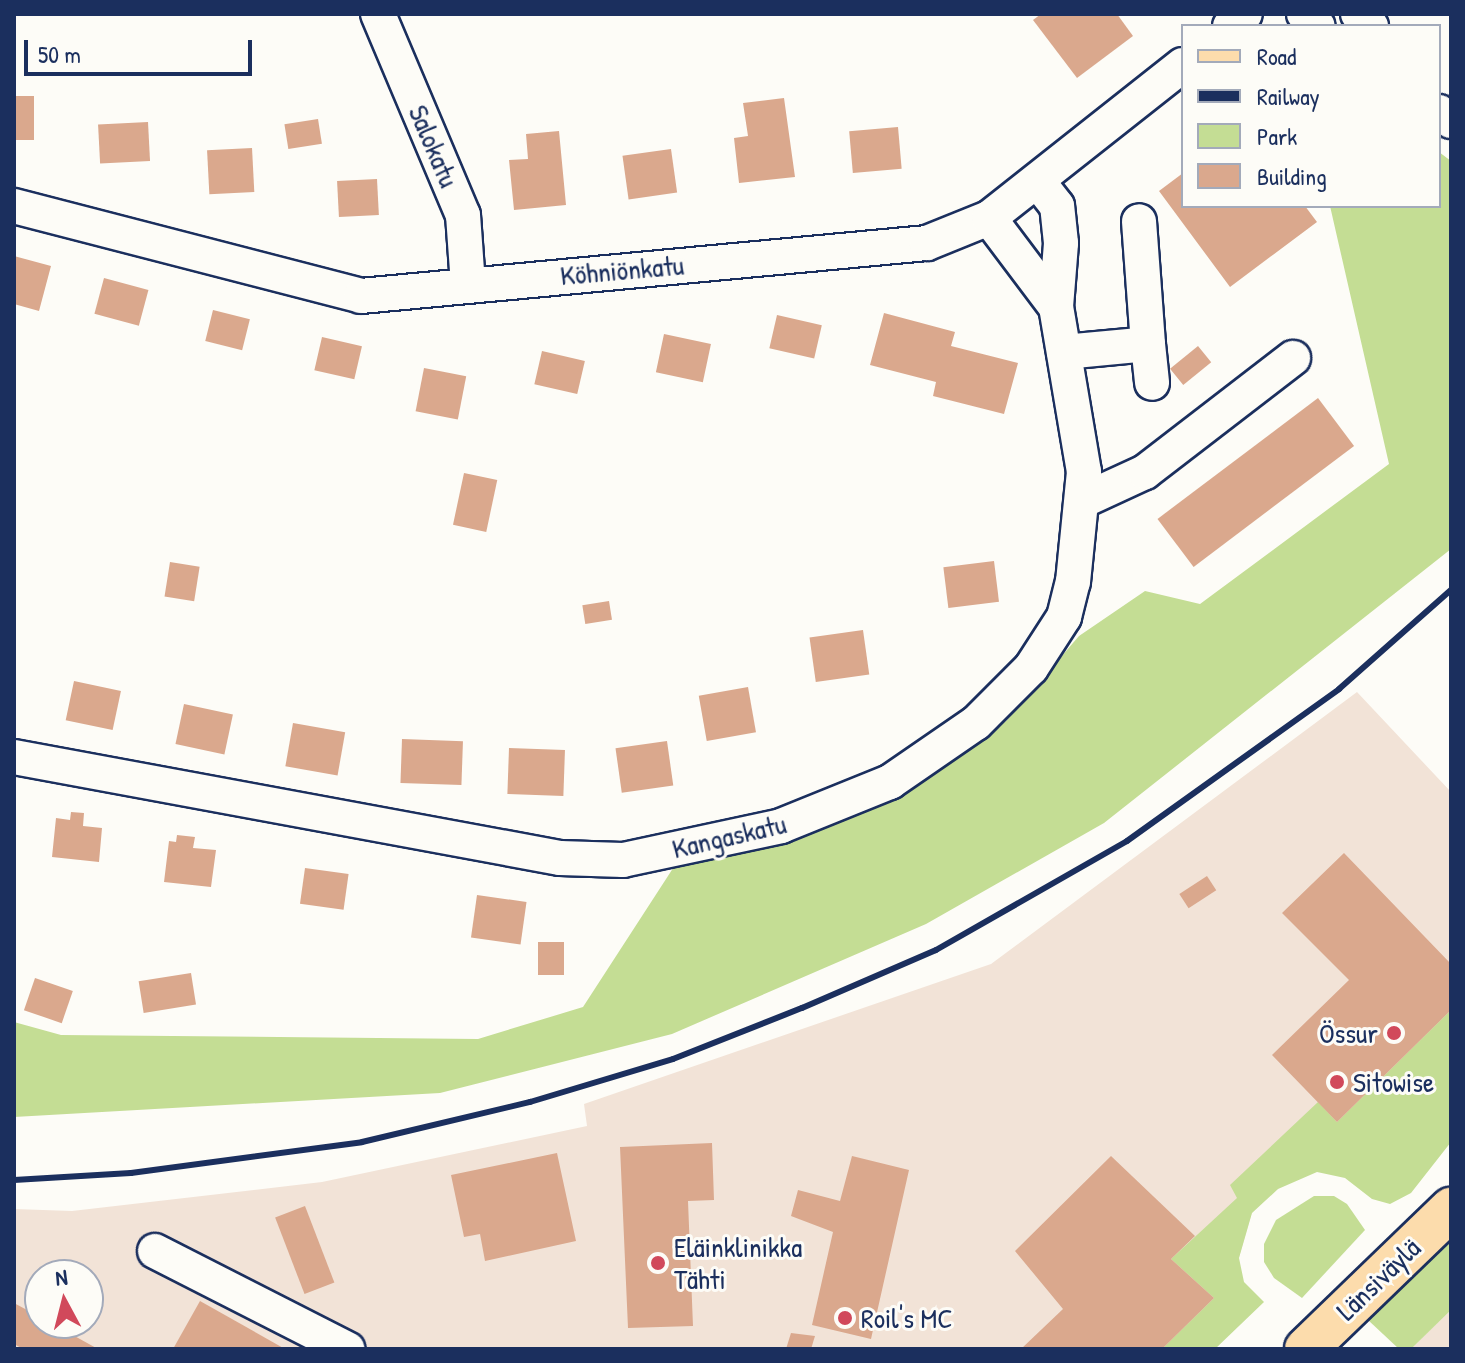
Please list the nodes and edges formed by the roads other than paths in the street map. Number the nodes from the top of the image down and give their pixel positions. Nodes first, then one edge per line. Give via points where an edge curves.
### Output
1 (378, 14) edge
2 (1181, 67) edge
3 (1038, 182) junction
4 (14, 206) edge
5 (989, 218) junction
6 (1139, 221) dead end
7 (468, 284) junction
8 (1056, 307) junction
9 (1148, 344) junction
10 (1064, 352) junction
11 (1293, 358) dead end
12 (1152, 383) dead end
13 (1082, 501) junction
14 (14, 757) edge
15 (1451, 1209) edge
16 (155, 1251) dead end
17 (347, 1349) edge
18 (1306, 1349) edge

1 - 7 street, Salokatu via 463,215
2 - 3 street, Köhniönkatu
3 - 5 street, Köhniönkatu
3 - 8 street, Kangaskatu via 1057,206 1061,243
4 - 7 street, Köhniönkatu via 361,296
5 - 7 street, Köhniönkatu via 927,243
5 - 8 street, Kangaskatu
6 - 9 street
8 - 10 street, Kangaskatu
9 - 10 street
9 - 12 street
10 - 13 street, Kangaskatu via 1084,472
11 - 13 street via 1145,472
13 - 14 street, Kangaskatu via 1080,545 1064,617 1031,668 976,723 890,782 781,826 623,860 560,858
15 - 18 main road, Länsiväylä
16 - 17 street

